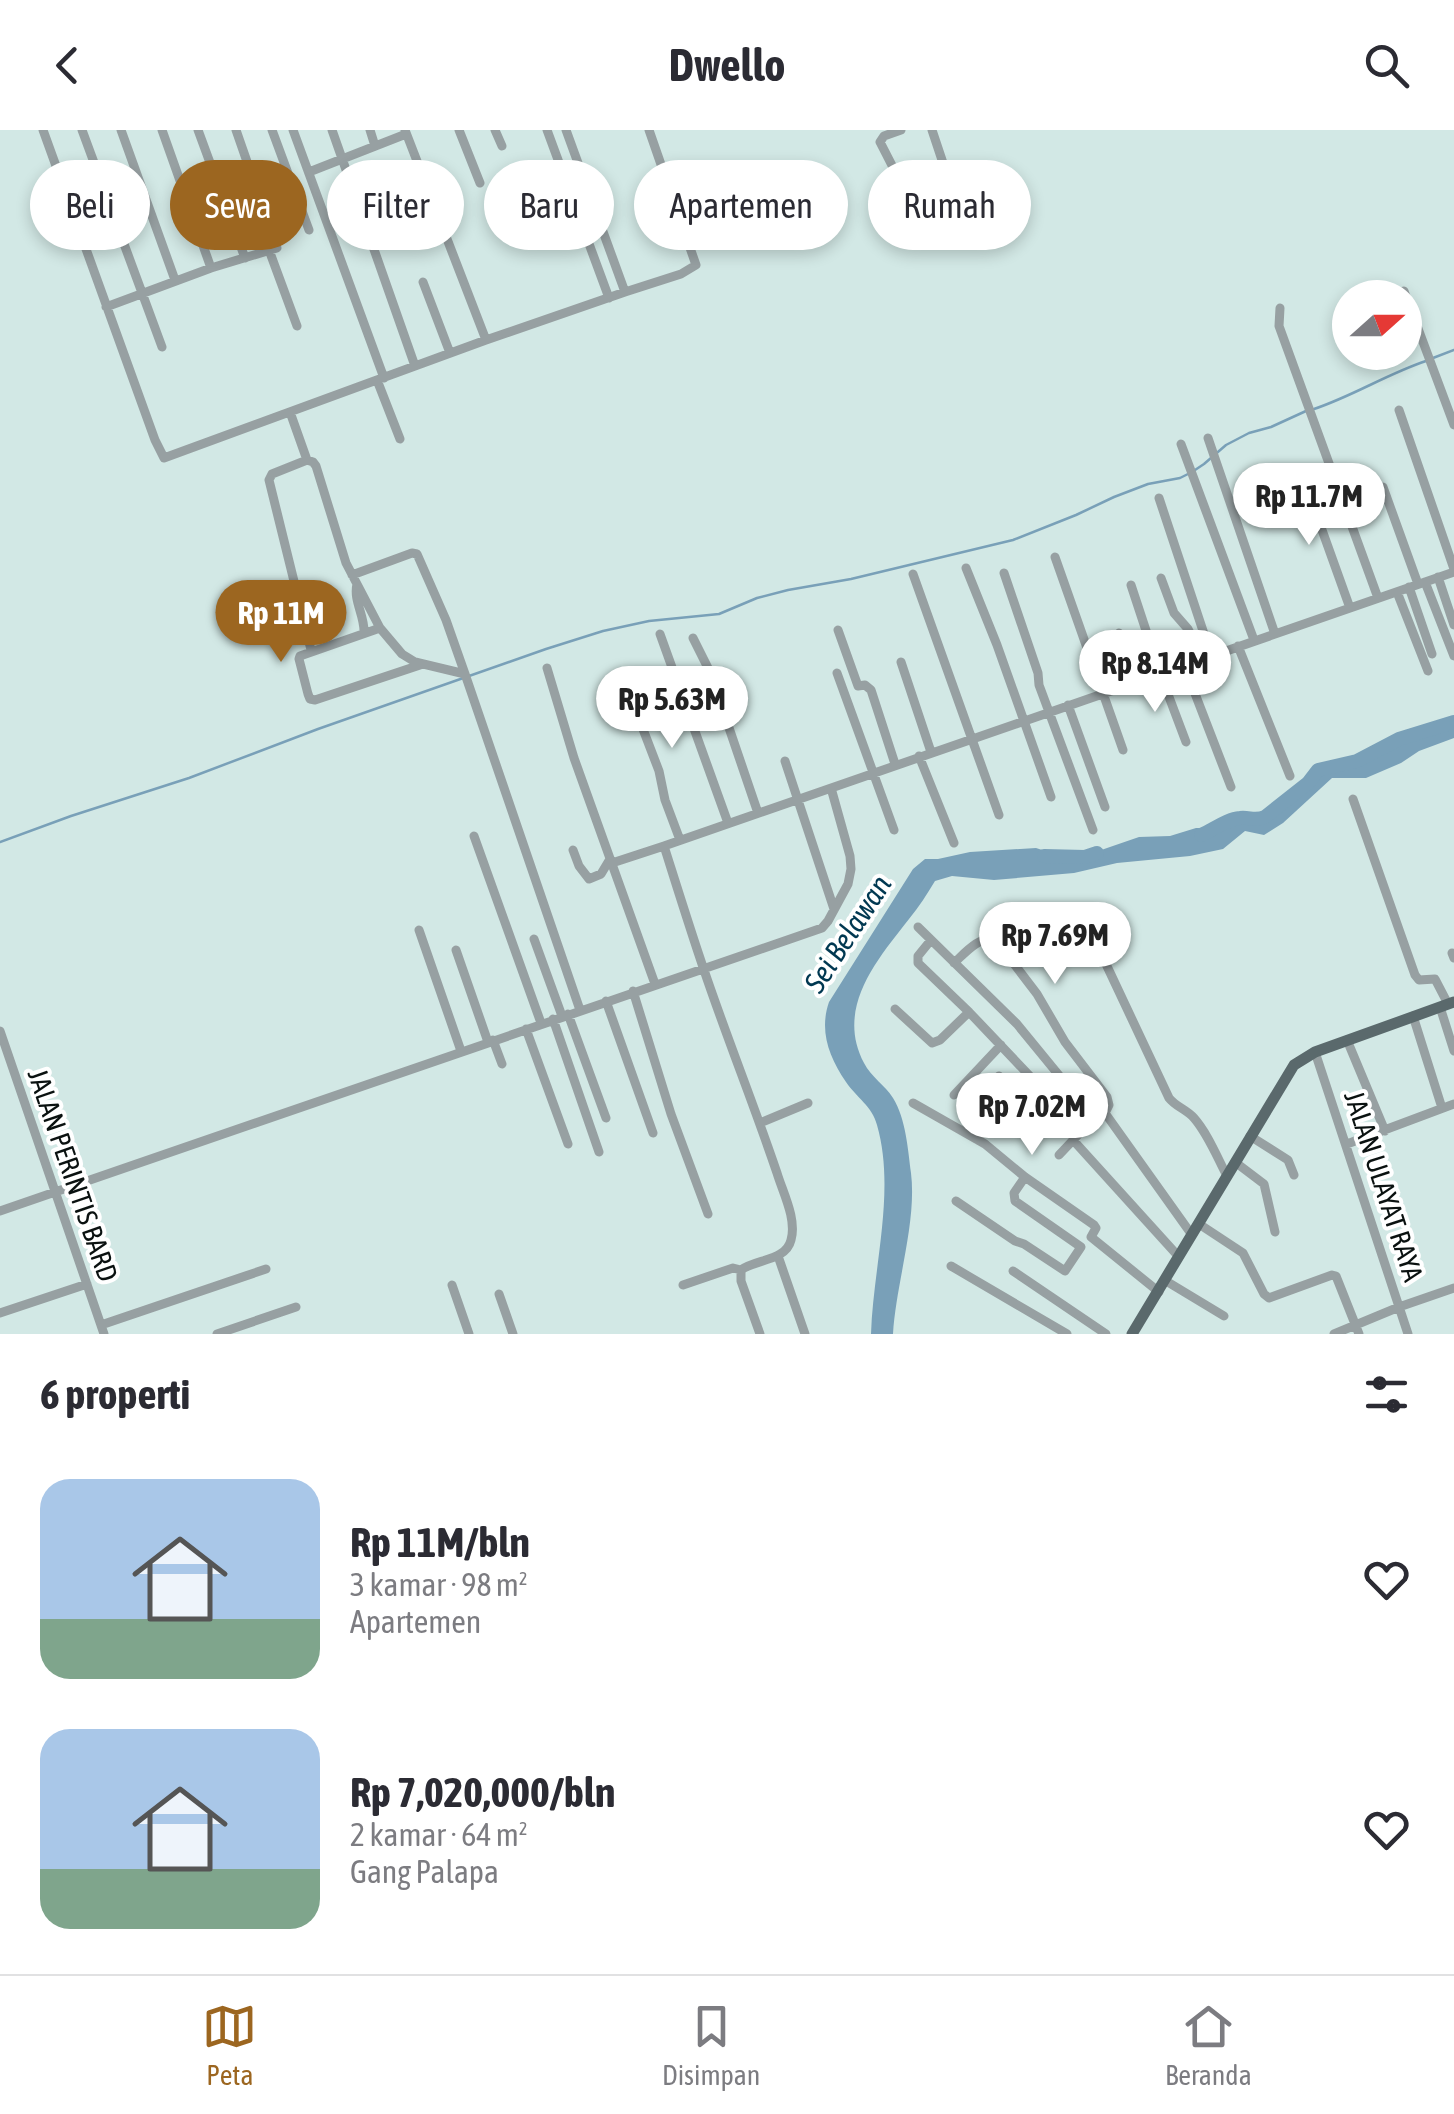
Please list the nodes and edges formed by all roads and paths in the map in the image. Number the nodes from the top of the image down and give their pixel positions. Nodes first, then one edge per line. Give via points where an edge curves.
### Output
1 (43, 130) edge
2 (82, 130) edge
3 (122, 130) edge
4 (162, 130) edge
5 (198, 130) edge
6 (236, 130) edge
7 (272, 130) edge
8 (293, 130) edge
9 (332, 130) edge
10 (370, 130) edge
11 (459, 130) edge
12 (496, 130) edge
13 (547, 130) edge
14 (566, 130) edge
15 (649, 130) edge
16 (901, 130) edge
17 (932, 130) edge
18 (406, 132) edge
19 (375, 146) junction
20 (502, 146) dead end
21 (343, 159) junction
22 (246, 160) edge
23 (890, 160) edge
24 (942, 160) edge
25 (309, 172) junction
26 (480, 183) dead end
27 (309, 230) dead end
28 (269, 250) joint
29 (245, 258) junction
30 (211, 268) junction
31 (175, 280) junction
32 (423, 282) dead end
33 (143, 292) junction
34 (625, 292) junction
35 (609, 298) junction
36 (106, 307) junction
37 (1280, 308) dead end
38 (297, 326) dead end
39 (1422, 337) edge
40 (486, 340) junction
41 (162, 347) dead end
42 (450, 353) junction
43 (416, 366) junction
44 (381, 379) junction
45 (1399, 410) dead end
46 (290, 412) junction
47 (1454, 425) edge
48 (400, 439) dead end
49 (1209, 443) dead end
50 (1181, 444) dead end
51 (307, 460) junction
52 (1303, 477) dead end
53 (1383, 486) dead end
54 (1159, 498) dead end
55 (1055, 556) dead end
56 (966, 568) dead end
57 (1454, 571) edge
58 (1004, 573) dead end
59 (913, 574) dead end
60 (1438, 577) junction
61 (1161, 578) dead end
62 (354, 580) junction
63 (1131, 585) dead end
64 (1417, 585) junction
65 (1396, 592) junction
66 (1378, 598) junction
67 (1350, 608) junction
68 (1454, 625) edge
69 (380, 628) junction
70 (838, 630) dead end
71 (364, 633) junction
72 (1120, 633) dead end
73 (660, 634) dead end
74 (1274, 634) junction
75 (693, 638) dead end
76 (1254, 640) junction
77 (1238, 646) junction
78 (311, 650) junction
79 (1432, 654) dead end
80 (1211, 656) junction
81 (1454, 656) edge
82 (1198, 660) junction
83 (901, 662) dead end
84 (1184, 664) junction
85 (420, 665) junction
86 (546, 668) dead end
87 (1428, 671) dead end
88 (837, 673) dead end
89 (1160, 673) junction
90 (623, 677) dead end
91 (466, 678) junction
92 (1136, 681) junction
93 (1104, 692) junction
94 (1068, 704) junction
95 (1049, 711) junction
96 (1023, 720) junction
97 (972, 738) junction
98 (1186, 742) dead end
99 (1123, 750) dead end
100 (931, 752) junction
101 (919, 756) junction
102 (784, 761) dead end
103 (895, 764) junction
104 (872, 772) junction
105 (1290, 776) dead end
106 (831, 788) junction
107 (1231, 788) dead end
108 (1051, 796) dead end
109 (798, 798) junction
110 (1353, 799) dead end
111 (1105, 807) dead end
112 (758, 813) junction
113 (999, 815) dead end
114 (728, 824) junction
115 (894, 830) dead end
116 (1093, 830) dead end
117 (474, 836) dead end
118 (680, 840) junction
119 (954, 842) dead end
120 (664, 846) junction
121 (574, 850) dead end
122 (611, 861) junction
123 (834, 908) junction
124 (918, 928) dead end
125 (419, 930) dead end
126 (534, 939) dead end
127 (931, 940) junction
128 (456, 950) dead end
129 (954, 963) junction
130 (1106, 964) dead end
131 (703, 967) junction
132 (655, 984) junction
133 (632, 992) junction
134 (606, 1001) junction
135 (1447, 1004) edge
136 (895, 1009) dead end
137 (580, 1010) junction
138 (969, 1012) junction
139 (561, 1016) junction
140 (1413, 1016) junction
141 (540, 1024) junction
142 (526, 1028) junction
143 (0, 1030) edge
144 (1347, 1040) junction
145 (491, 1041) junction
146 (1001, 1045) junction
147 (460, 1051) junction
148 (1454, 1051) edge
149 (1316, 1052) junction
150 (502, 1064) dead end
151 (999, 1076) dead end
152 (1032, 1079) junction
153 (954, 1095) dead end
154 (1016, 1096) junction
155 (808, 1103) dead end
156 (913, 1103) dead end
157 (1454, 1104) edge
158 (1442, 1108) junction
159 (1106, 1113) junction
160 (606, 1118) dead end
161 (1094, 1118) junction
162 (760, 1123) junction
163 (1081, 1130) junction
164 (1385, 1131) junction
165 (653, 1133) dead end
166 (1250, 1136) junction
167 (976, 1139) junction
168 (1073, 1140) junction
169 (568, 1144) dead end
170 (1347, 1144) junction
171 (599, 1152) dead end
172 (1060, 1155) dead end
173 (1235, 1162) junction
174 (1294, 1175) dead end
175 (1226, 1176) junction
176 (1025, 1177) junction
177 (55, 1192) junction
178 (956, 1201) dead end
179 (0, 1210) edge
180 (708, 1214) dead end
181 (1195, 1230) junction
182 (1275, 1232) dead end
183 (1090, 1236) junction
184 (1081, 1247) junction
185 (778, 1256) junction
186 (1179, 1257) junction
187 (950, 1266) dead end
188 (266, 1269) dead end
189 (741, 1270) junction
190 (1014, 1271) dead end
191 (86, 1284) junction
192 (683, 1285) dead end
193 (452, 1286) dead end
194 (1162, 1287) junction
195 (1454, 1288) edge
196 (499, 1294) dead end
197 (296, 1307) dead end
198 (1400, 1307) junction
199 (0, 1313) edge
200 (1224, 1316) dead end
201 (102, 1330) edge
202 (1357, 1330) edge
203 (217, 1334) edge
204 (469, 1334) edge
205 (513, 1334) edge
206 (760, 1334) edge
207 (804, 1334) edge
208 (1067, 1334) edge
209 (1106, 1334) edge
210 (1132, 1334) edge
211 (1334, 1334) edge
212 (1408, 1334) edge

1 - 36 street
2 - 33 street
3 - 31 street
4 - 30 street
5 - 29 street
6 - 22 street
7 - 27 street
8 - 25 street
9 - 21 street
10 - 19 street
11 - 26 street
12 - 20 street
13 - 35 street
14 - 34 street
15 - 34 street via 696,265
16 - 23 street via 880,138
17 - 24 street
18 - 19 street
18 - 40 street
19 - 21 street
21 - 25 street
21 - 43 street
25 - 44 street
28 - 29 street
28 - 38 street
29 - 30 street
30 - 31 street
31 - 33 street
32 - 42 street
33 - 36 street
33 - 41 street
34 - 35 street
35 - 40 street
36 - 46 street via 164,458
37 - 66 street via 1279,326
39 - 47 street
40 - 42 street
42 - 43 street
43 - 44 street
44 - 46 street
44 - 48 street
45 - 57 street
46 - 51 street
49 - 74 street
50 - 76 street
51 - 62 street via 316,466
51 - 78 street via 269,480
52 - 67 street
53 - 64 street
54 - 80 street
55 - 93 street
56 - 96 street
57 - 60 street
58 - 95 street
59 - 97 street
60 - 64 street
60 - 68 street
61 - 82 street
62 - 69 street
62 - 71 street
62 - 91 street via 417,554
63 - 89 street
64 - 65 street
64 - 79 street
64 - 81 street
65 - 66 street
65 - 87 street
66 - 67 street
67 - 74 street
69 - 71 street
69 - 85 street
70 - 103 street via 858,686 871,690
71 - 78 street
72 - 92 street
73 - 114 street
74 - 76 street
75 - 112 street
76 - 77 street
77 - 80 street
77 - 105 street
78 - 85 street via 299,659 314,700
80 - 82 street
82 - 84 street
83 - 100 street
84 - 89 street
84 - 107 street
85 - 91 street
86 - 122 street
88 - 104 street
89 - 92 street
89 - 98 street
90 - 118 street
91 - 137 street
92 - 93 street
93 - 94 street
93 - 99 street
94 - 95 street
94 - 111 street
95 - 96 street
95 - 116 street
96 - 97 street
96 - 108 street
97 - 100 street
97 - 113 street
100 - 101 street
101 - 103 street
101 - 119 street
102 - 109 street
103 - 104 street
104 - 106 street
104 - 115 street
106 - 109 street
106 - 123 street via 851,869
109 - 112 street
109 - 123 street
110 - 135 street via 1415,975 1437,981
112 - 114 street
114 - 118 street
117 - 141 street
118 - 120 street
120 - 122 street
120 - 131 street
121 - 122 street via 589,878
122 - 132 street
123 - 131 street via 822,928
124 - 127 street
125 - 147 street
126 - 139 street
127 - 129 street
127 - 138 street via 917,962
128 - 145 street
129 - 159 street via 970,948 996,939 1106,1097
129 - 161 street via 1016,1024
130 - 175 street via 1168,1098 1195,1118
131 - 132 street
131 - 162 street
132 - 133 street
133 - 134 street
133 - 180 street
134 - 137 street
134 - 165 street
135 - 140 main road
135 - 148 street
136 - 138 street via 932,1043
137 - 139 street
138 - 146 street
139 - 141 street
139 - 160 street
139 - 171 street
140 - 144 main road
140 - 158 street
141 - 142 street
142 - 145 street
142 - 169 street
143 - 177 street, JALAN PERINTIS BARD
144 - 149 main road
144 - 164 street
145 - 147 street
145 - 150 street
146 - 152 street
146 - 153 street
147 - 177 street
149 - 166 main road via 1294,1065
149 - 170 street, JALAN ULAYAT RAYA
151 - 154 street
152 - 154 street
152 - 163 street
154 - 167 street
155 - 162 street
156 - 167 street
157 - 158 street
158 - 164 street
159 - 161 street
159 - 181 street
161 - 163 street
162 - 185 street via 792,1228 791,1243
163 - 168 street
164 - 170 street
166 - 173 main road
166 - 174 street via 1288,1160
167 - 176 street
168 - 172 street
168 - 186 street
170 - 198 street, JALAN ULAYAT RAYA
173 - 175 main road
173 - 182 street via 1264,1184
175 - 181 main road
176 - 183 street via 1094,1225
176 - 184 street via 1014,1200
177 - 179 street
177 - 191 street, JALAN PERINTIS BARD
178 - 184 street via 1062,1270
181 - 186 main road
181 - 202 street via 1243,1253 1269,1298 1336,1276
183 - 184 street
183 - 194 street
185 - 189 street
185 - 207 street
186 - 194 main road
187 - 208 street
188 - 201 street
189 - 192 street
189 - 206 street
190 - 209 street
191 - 199 street
191 - 201 street, JALAN PERINTIS BARD
193 - 204 street
194 - 200 street
194 - 210 main road
195 - 198 street
196 - 205 street
197 - 203 street
198 - 202 street
198 - 212 street, JALAN ULAYAT RAYA
202 - 211 street

